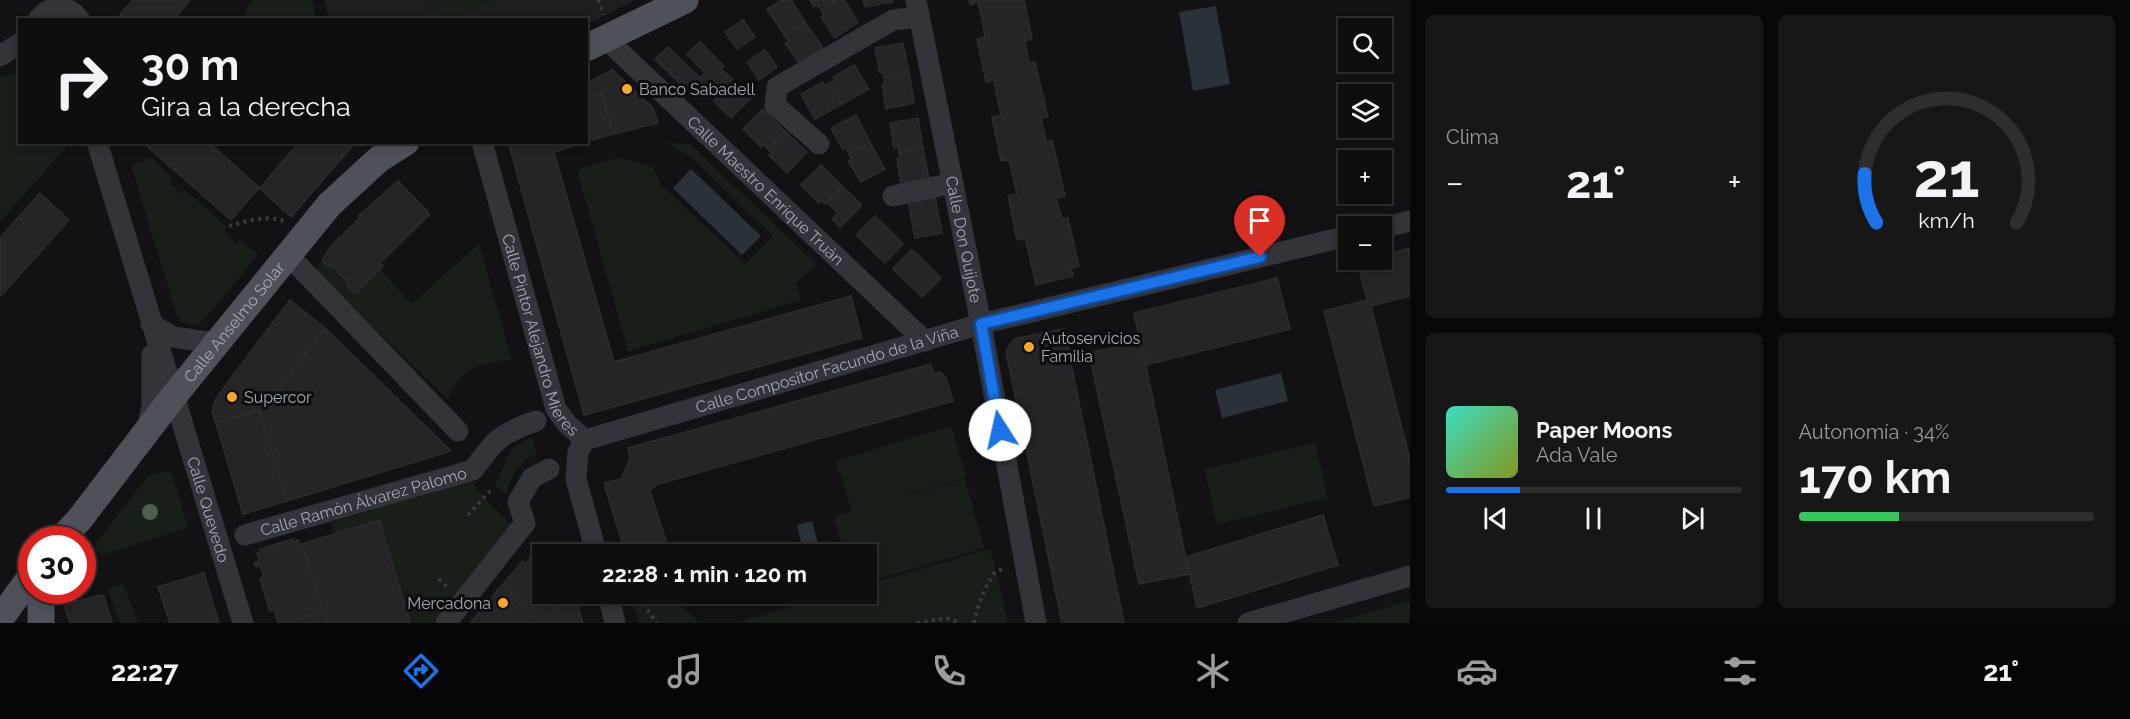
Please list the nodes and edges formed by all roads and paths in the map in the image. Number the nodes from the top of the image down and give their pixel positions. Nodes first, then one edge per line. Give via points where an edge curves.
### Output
1 (685, 0) edge
2 (918, 9) edge
3 (46, 10) edge
4 (82, 13) edge
5 (596, 43) edge
6 (18, 44) edge
7 (0, 56) edge
8 (98, 144) edge
9 (403, 144) edge
10 (483, 144) edge
11 (819, 144) dead end
12 (953, 183) junction
13 (893, 196) dead end
14 (1410, 221) edge
15 (292, 224) dead end
16 (229, 226) dead end
17 (1392, 226) edge
18 (1338, 238) edge
19 (288, 255) junction
20 (151, 324) junction
21 (981, 324) junction
22 (925, 341) junction
23 (216, 343) junction
24 (173, 397) junction
25 (536, 421) dead end
26 (458, 430) dead end
27 (146, 433) junction
28 (585, 440) junction
29 (549, 469) dead end
30 (490, 491) dead end
31 (468, 514) dead end
32 (80, 526) edge
33 (244, 535) dead end
34 (594, 544) edge
35 (1004, 569) dead end
36 (1410, 576) edge
37 (18, 595) edge
38 (41, 604) edge
39 (617, 604) edge
40 (643, 604) edge
41 (0, 620) edge
42 (41, 623) edge
43 (243, 623) edge
44 (446, 623) edge
45 (615, 623) edge
46 (657, 623) edge
47 (917, 623) edge
48 (962, 623) edge
49 (974, 623) edge
50 (1036, 623) edge
51 (1248, 623) edge

1 - 5 main road
2 - 11 street via 777,87 775,105
2 - 12 street, Calle Don Quijote
3 - 4 street via 57,7
5 - 22 street, Calle Maestro Enrique Truán
6 - 7 street
8 - 20 street
9 - 19 main road, Calle Anselmo Solar via 379,159 329,205
10 - 28 street, Calle Pintor Alejandro Mieres via 556,409
12 - 13 street
12 - 21 street, Calle Don Quijote
14 - 17 street
15 - 16 path via 278,218
18 - 21 street, Calle Compositor Facundo de la Viña
19 - 23 main road, Calle Anselmo Solar
19 - 26 street
20 - 23 street via 173,337
20 - 24 street, Calle Quevedo
20 - 27 street via 154,384
21 - 22 street, Calle Compositor Facundo de la Viña
21 - 50 street, Calle Don Quijote
22 - 28 street, Calle Compositor Facundo de la Viña
23 - 24 main road, Calle Anselmo Solar
24 - 27 main road, Calle Anselmo Solar
24 - 43 street, Calle Quevedo
25 - 33 street, Calle Ramón Álvarez Palomo via 494,441 473,470
27 - 32 main road, Calle Anselmo Solar
28 - 34 street, Calle Pintor Alejandro Mieres via 578,452 576,479
29 - 44 street via 532,478 518,502 525,523
30 - 31 path
35 - 49 path via 996,571 986,585
36 - 51 street
37 - 41 main road
38 - 42 main road
39 - 45 street
40 - 46 path
47 - 48 path via 946,618

